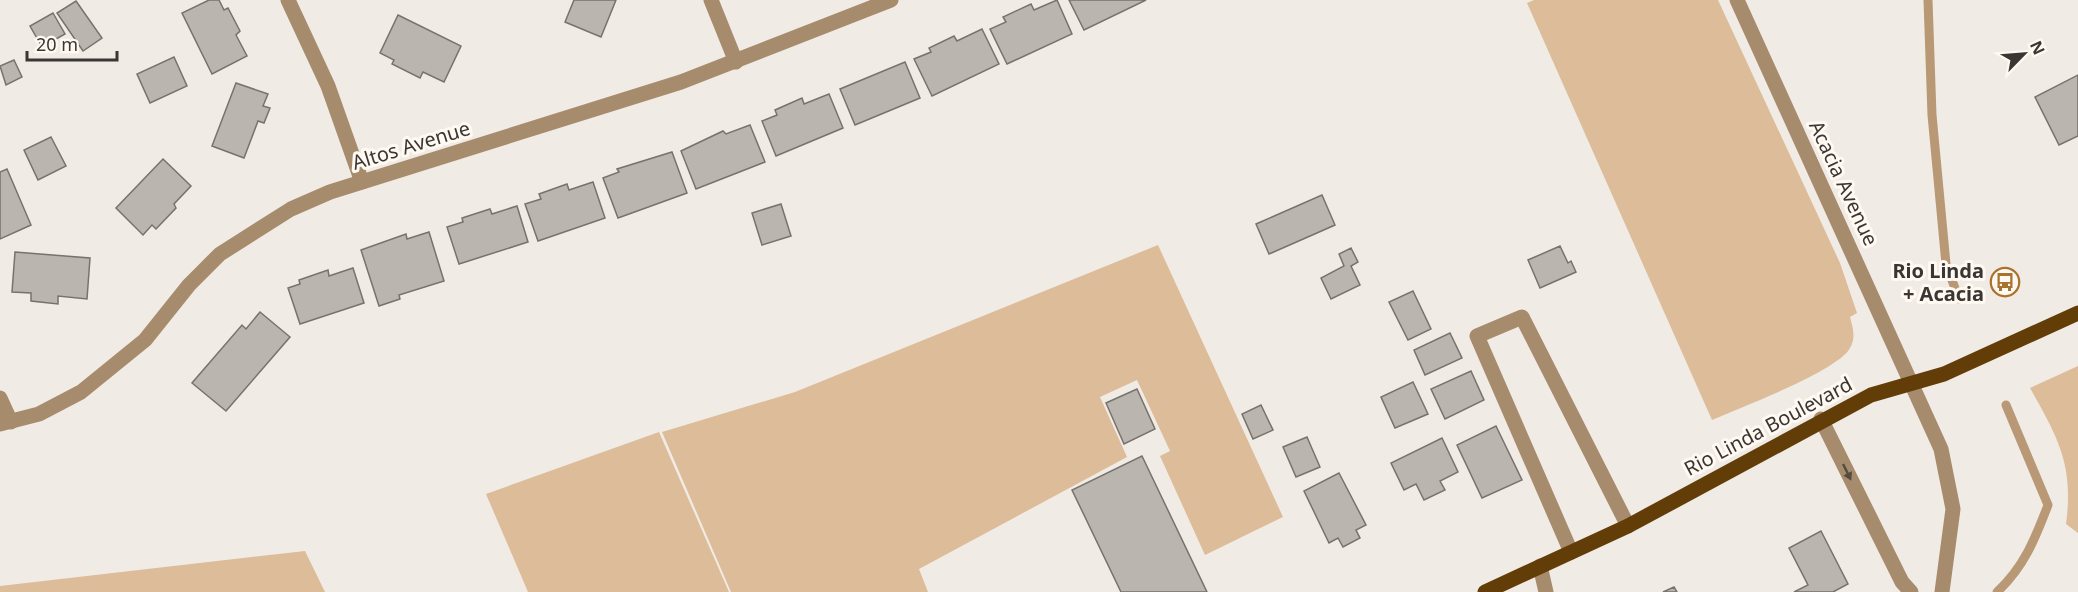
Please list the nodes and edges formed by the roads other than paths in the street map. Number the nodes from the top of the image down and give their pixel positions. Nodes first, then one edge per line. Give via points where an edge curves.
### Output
1 (288, 0) edge
2 (711, 0) edge
3 (891, 0) edge
4 (1737, 0) edge
5 (736, 62) junction
6 (362, 182) junction
7 (2078, 313) edge
8 (1913, 383) junction
9 (0, 398) edge
10 (1821, 419) junction
11 (5, 423) edge
12 (1628, 526) junction
13 (1571, 552) junction
14 (1540, 566) junction
15 (1485, 592) edge
16 (1546, 592) edge
17 (1911, 592) edge
18 (1942, 592) edge

1 - 6 street via 328,86
2 - 5 street
3 - 5 street, Altos Avenue
4 - 8 street, Acacia Avenue
5 - 6 street, Altos Avenue
6 - 11 street, Altos Avenue via 291,209 254,231 220,254 145,340 81,392 39,414
7 - 8 main road, Rio Linda Boulevard via 1944,375
8 - 10 main road, Rio Linda Boulevard via 1871,395
8 - 18 street, Acacia Avenue via 1941,448 1953,509
9 - 11 street
10 - 12 main road, Rio Linda Boulevard
10 -> 17 street via 1902,582
12 - 13 main road, Rio Linda Boulevard
12 - 13 street via 1522,316 1477,336
13 - 14 main road, Rio Linda Boulevard
14 - 15 main road, Rio Linda Boulevard
14 - 16 street

